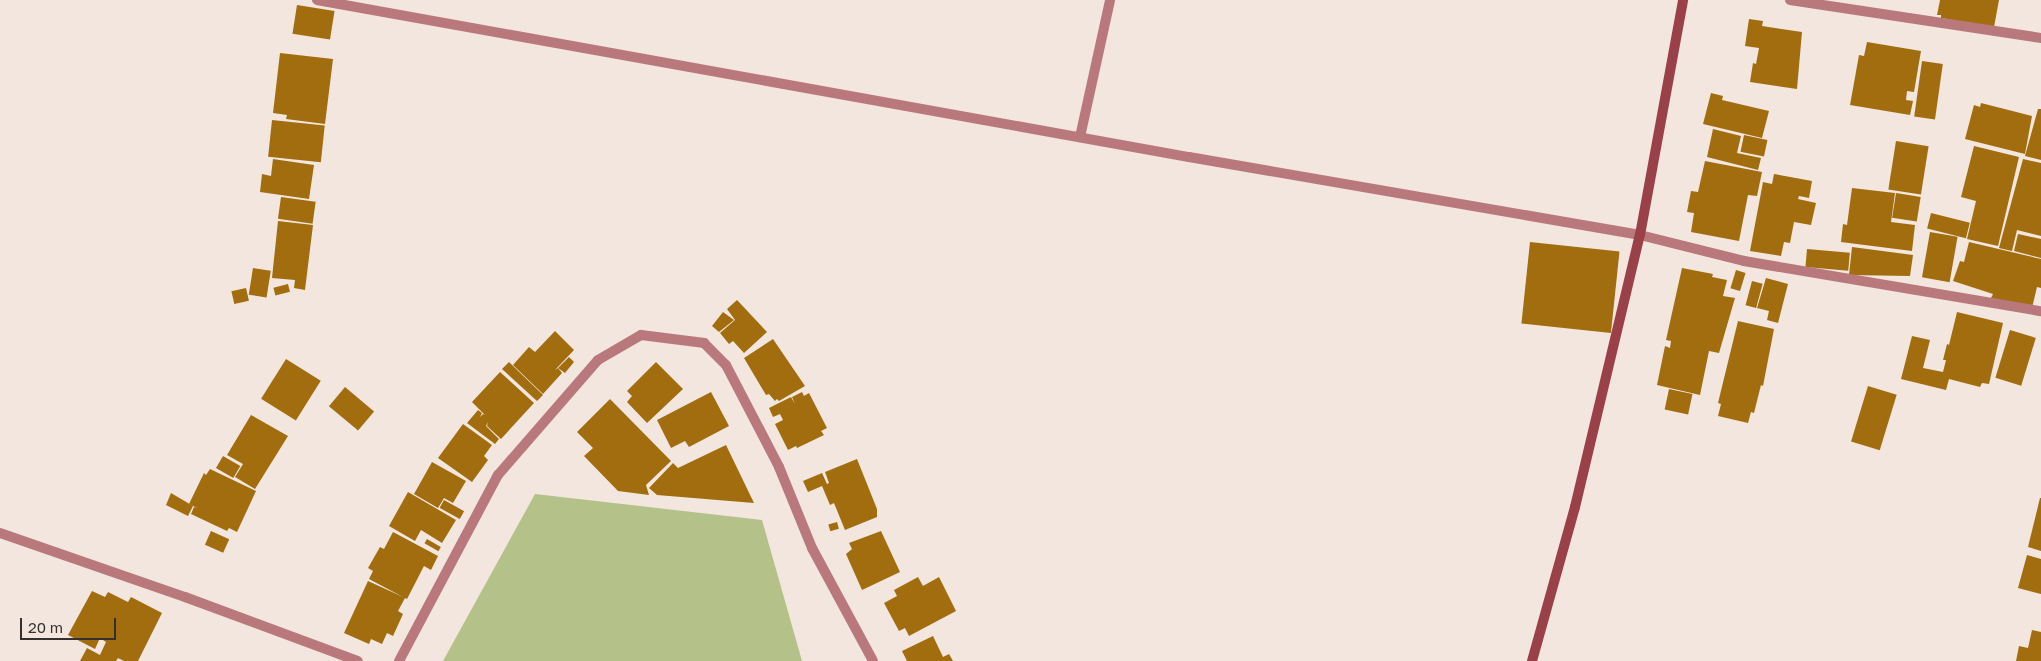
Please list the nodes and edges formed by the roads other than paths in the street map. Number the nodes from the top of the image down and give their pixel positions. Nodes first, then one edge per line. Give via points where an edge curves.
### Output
1 (317, 0) edge
2 (1110, 0) edge
3 (1682, 0) edge
4 (1790, 0) edge
5 (2041, 38) edge
6 (1080, 137) junction
7 (1640, 235) junction
8 (2041, 311) edge
9 (0, 533) edge
10 (358, 661) edge
11 (399, 661) edge
12 (873, 661) edge
13 (1532, 661) edge

1 - 6 street
2 - 6 street
3 - 7 street
4 - 5 street
6 - 7 street
7 - 8 street via 1744,261
7 - 13 street via 1575,507
9 - 10 street
11 - 12 street via 498,475 598,360 641,335 704,343 726,365 779,467 812,548

